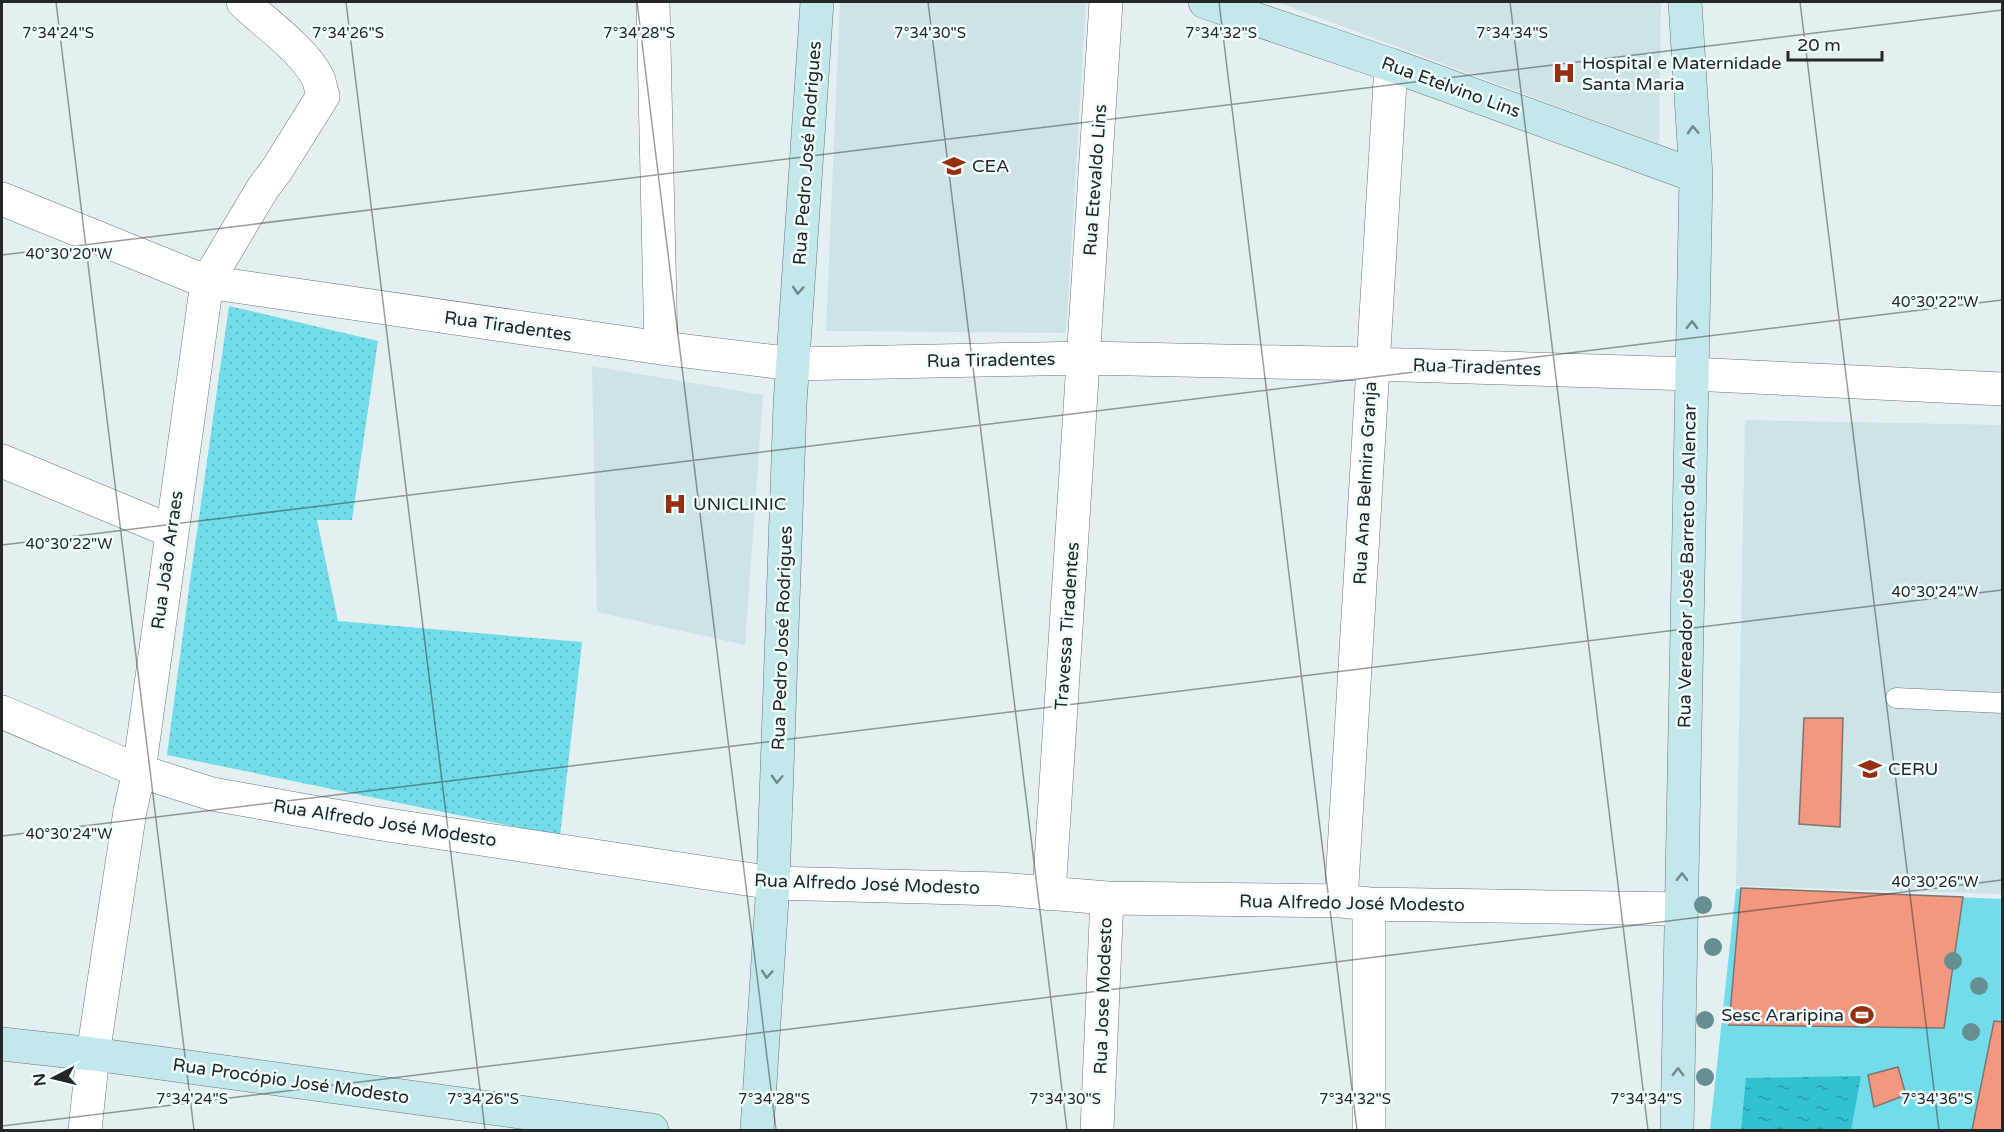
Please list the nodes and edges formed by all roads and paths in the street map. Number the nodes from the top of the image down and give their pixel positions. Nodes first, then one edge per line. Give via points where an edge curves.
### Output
1 (243, 2) edge
2 (653, 2) edge
3 (817, 2) edge
4 (1106, 2) edge
5 (1204, 2) edge
6 (1685, 2) edge
7 (1391, 65) junction
8 (1696, 176) junction
9 (2, 199) edge
10 (207, 282) junction
11 (661, 348) junction
12 (1084, 358) junction
13 (794, 364) junction
14 (1372, 364) junction
15 (1691, 375) junction
16 (2002, 389) edge
17 (2, 461) edge
18 (171, 531) junction
19 (1896, 698) dead end
20 (2002, 703) edge
21 (2, 712) edge
22 (139, 771) junction
23 (774, 883) junction
24 (1049, 894) junction
25 (1107, 898) junction
26 (1355, 902) junction
27 (1681, 909) junction
28 (2, 1044) edge
29 (93, 1054) junction
30 (85, 1131) edge
31 (652, 1131) edge
32 (757, 1131) edge
33 (1097, 1131) edge
34 (1369, 1131) edge
35 (1677, 1131) edge

1 - 10 street, Rua João Arraes via 309,65 323,96
2 - 11 street
3 -> 13 main road, Rua Pedro José Rodrigues
4 - 12 street, Rua Etevaldo Lins
5 - 7 main road, Rua Etelvino Lins
8 -> 6 main road, Rua Vereador José Barreto de Alencar
7 - 8 main road, Rua Etelvino Lins
7 - 14 street, Rua Ana Belmira Granja
15 -> 8 main road, Rua Vereador José Barreto de Alencar
9 - 10 street, Rua Tiradentes
10 - 11 street, Rua Tiradentes
10 - 18 street, Rua João Arraes
11 - 13 street, Rua Tiradentes
12 - 13 street, Rua Tiradentes
12 - 14 street, Rua Tiradentes
12 - 24 street, Travessa Tiradentes
13 -> 23 main road, Rua Pedro José Rodrigues
14 - 15 street, Rua Tiradentes
14 - 26 street, Rua Ana Belmira Granja
15 - 16 street, Rua Tiradentes
27 -> 15 main road, Rua Vereador José Barreto de Alencar
17 - 18 street
18 - 22 street, Rua João Arraes
19 - 20 lane
21 - 22 street, Rua Alfredo José Modesto
22 - 23 street, Rua Alfredo José Modesto via 212,794 375,823
22 - 29 street, Rua João Arraes
23 - 24 street, Rua Alfredo José Modesto via 1000,889
23 -> 32 main road, Rua Pedro José Rodrigues
24 - 25 street, Rua Alfredo José Modesto
25 - 26 street, Rua Alfredo José Modesto
25 - 33 street, Rua Jose Modesto
26 - 27 street, Rua Alfredo José Modesto
26 - 34 street, Rua Ana Belmira Granja
35 -> 27 main road, Rua Vereador José Barreto de Alencar
28 - 29 main road, Rua Procópio José Modesto
29 - 30 street, Rua João Arraes
29 - 31 main road, Rua Procópio José Modesto

